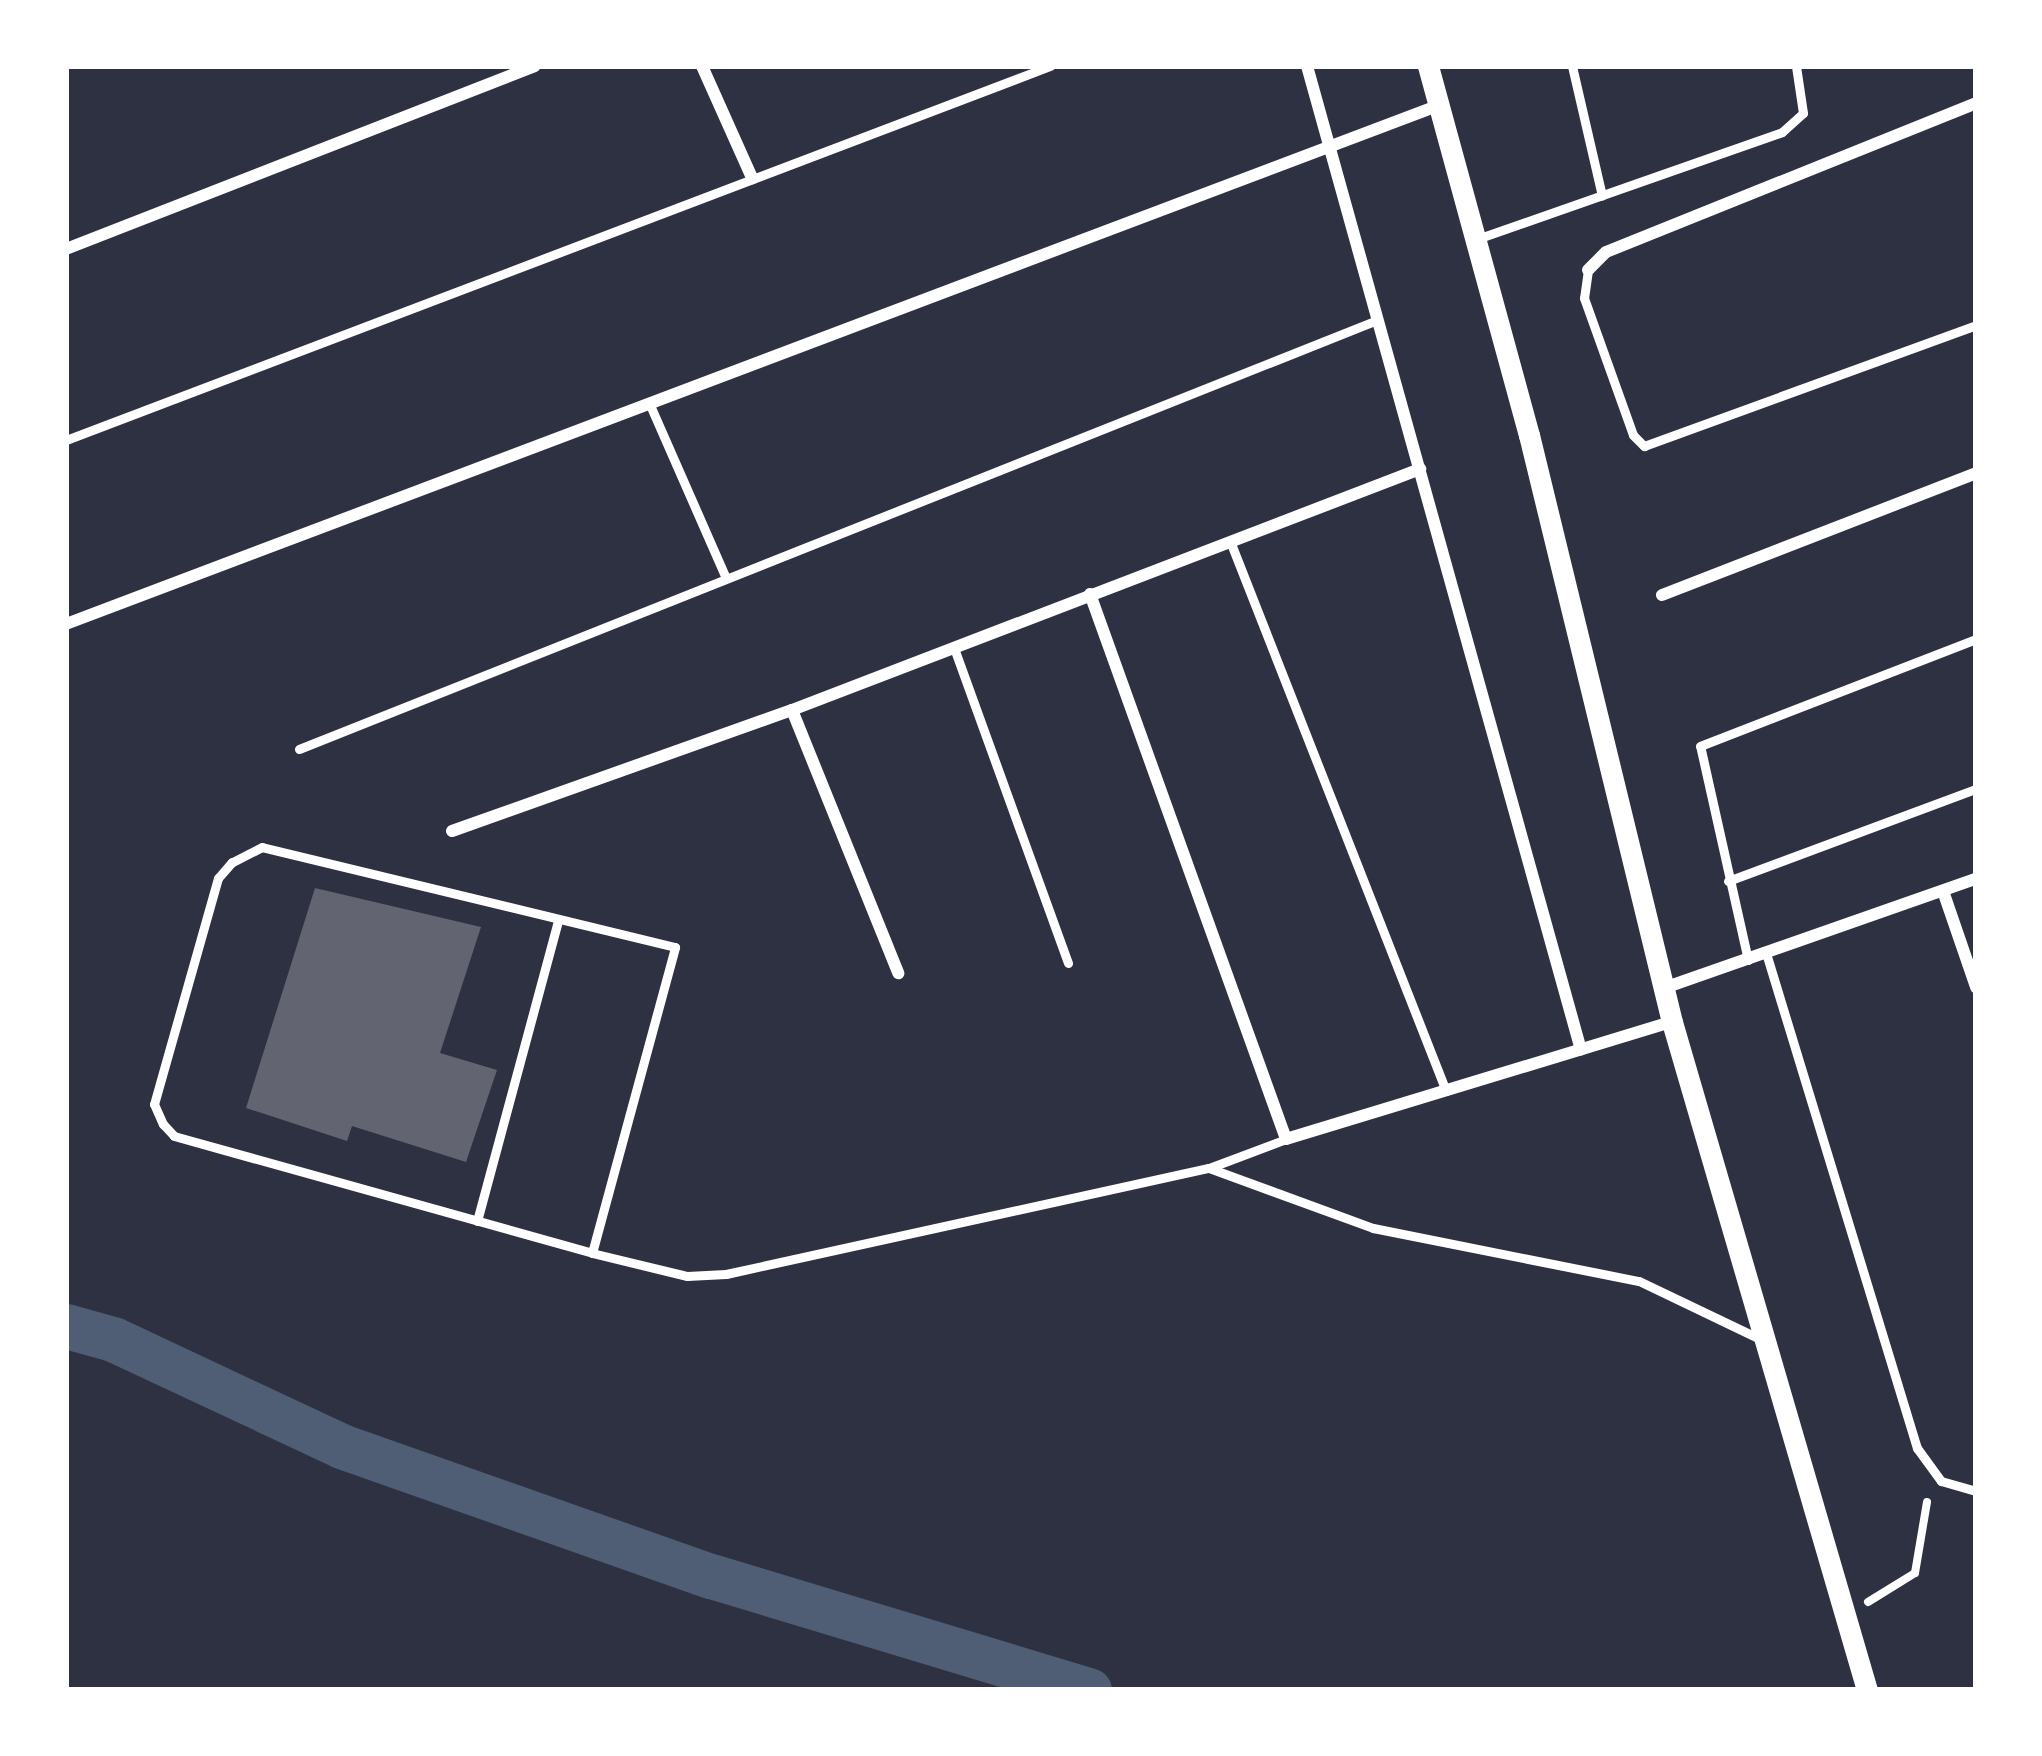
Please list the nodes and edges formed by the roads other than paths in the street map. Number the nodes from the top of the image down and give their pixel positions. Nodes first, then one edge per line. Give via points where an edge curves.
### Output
1 (535, 66) edge
2 (702, 66) edge
3 (1050, 66) edge
4 (1307, 66) edge
5 (1428, 66) edge
6 (1572, 66) edge
7 (1796, 66) edge
8 (1976, 103) edge
9 (1437, 106) junction
10 (1329, 147) junction
11 (752, 178) junction
12 (1602, 196) junction
13 (1472, 241) junction
14 (66, 249) edge
15 (1588, 270) joint
16 (1377, 320) junction
17 (1976, 325) edge
18 (650, 405) junction
19 (66, 440) edge
20 (1420, 469) junction
21 (1976, 473) edge
22 (1230, 541) junction
23 (725, 576) junction
24 (1090, 594) junction
25 (1662, 595) dead end
26 (66, 624) edge
27 (1976, 639) edge
28 (954, 648) junction
29 (792, 710) junction
30 (299, 749) dead end
31 (1976, 789) edge
32 (452, 831) dead end
33 (1976, 879) edge
34 (1728, 881) junction
35 (1942, 891) junction
36 (558, 920) junction
37 (1766, 953) junction
38 (1748, 960) junction
39 (1068, 963) dead end
40 (898, 973) dead end
41 (1976, 987) edge
42 (1664, 988) junction
43 (1672, 1022) junction
44 (1581, 1050) junction
45 (1446, 1091) junction
46 (1286, 1139) junction
47 (1209, 1168) junction
48 (477, 1220) junction
49 (592, 1252) junction
50 (1760, 1339) junction
51 (1976, 1491) edge
52 (1867, 1690) edge

1 - 14 street
2 - 11 street
3 - 11 lane
4 - 10 street
5 - 9 street
6 - 12 lane
7 - 12 lane via 1803,113 1782,133
8 - 15 street via 1606,252
9 - 10 street
9 - 13 street
10 - 16 street
10 - 18 street
11 - 19 lane
12 - 13 lane
13 - 42 street via 1529,436
15 - 17 lane via 1584,298 1633,436 1644,446
16 - 20 street
16 - 23 lane
18 - 23 lane
18 - 26 street
20 - 22 street
20 - 44 street
21 - 25 street
22 - 24 street
22 - 45 lane
23 - 30 lane
24 - 28 street
24 - 46 street
27 - 34 lane via 1708,737 1697,759
28 - 29 street
28 - 39 lane
29 - 32 street
29 - 40 street
31 - 34 lane
33 - 35 street
34 - 38 lane
35 - 37 street
35 - 41 street
36 - 48 lane
36 - 48 lane via 262,847 218,878 154,1103 174,1136
36 - 49 lane via 676,947
37 - 38 street
37 - 51 lane via 1917,1448 1941,1481
38 - 42 street
42 - 43 street
43 - 44 street
43 - 50 street
44 - 45 street
45 - 46 street
46 - 47 lane
47 - 49 lane via 726,1274 687,1276
47 - 50 lane via 1373,1228 1639,1281
48 - 49 lane
50 - 52 street

